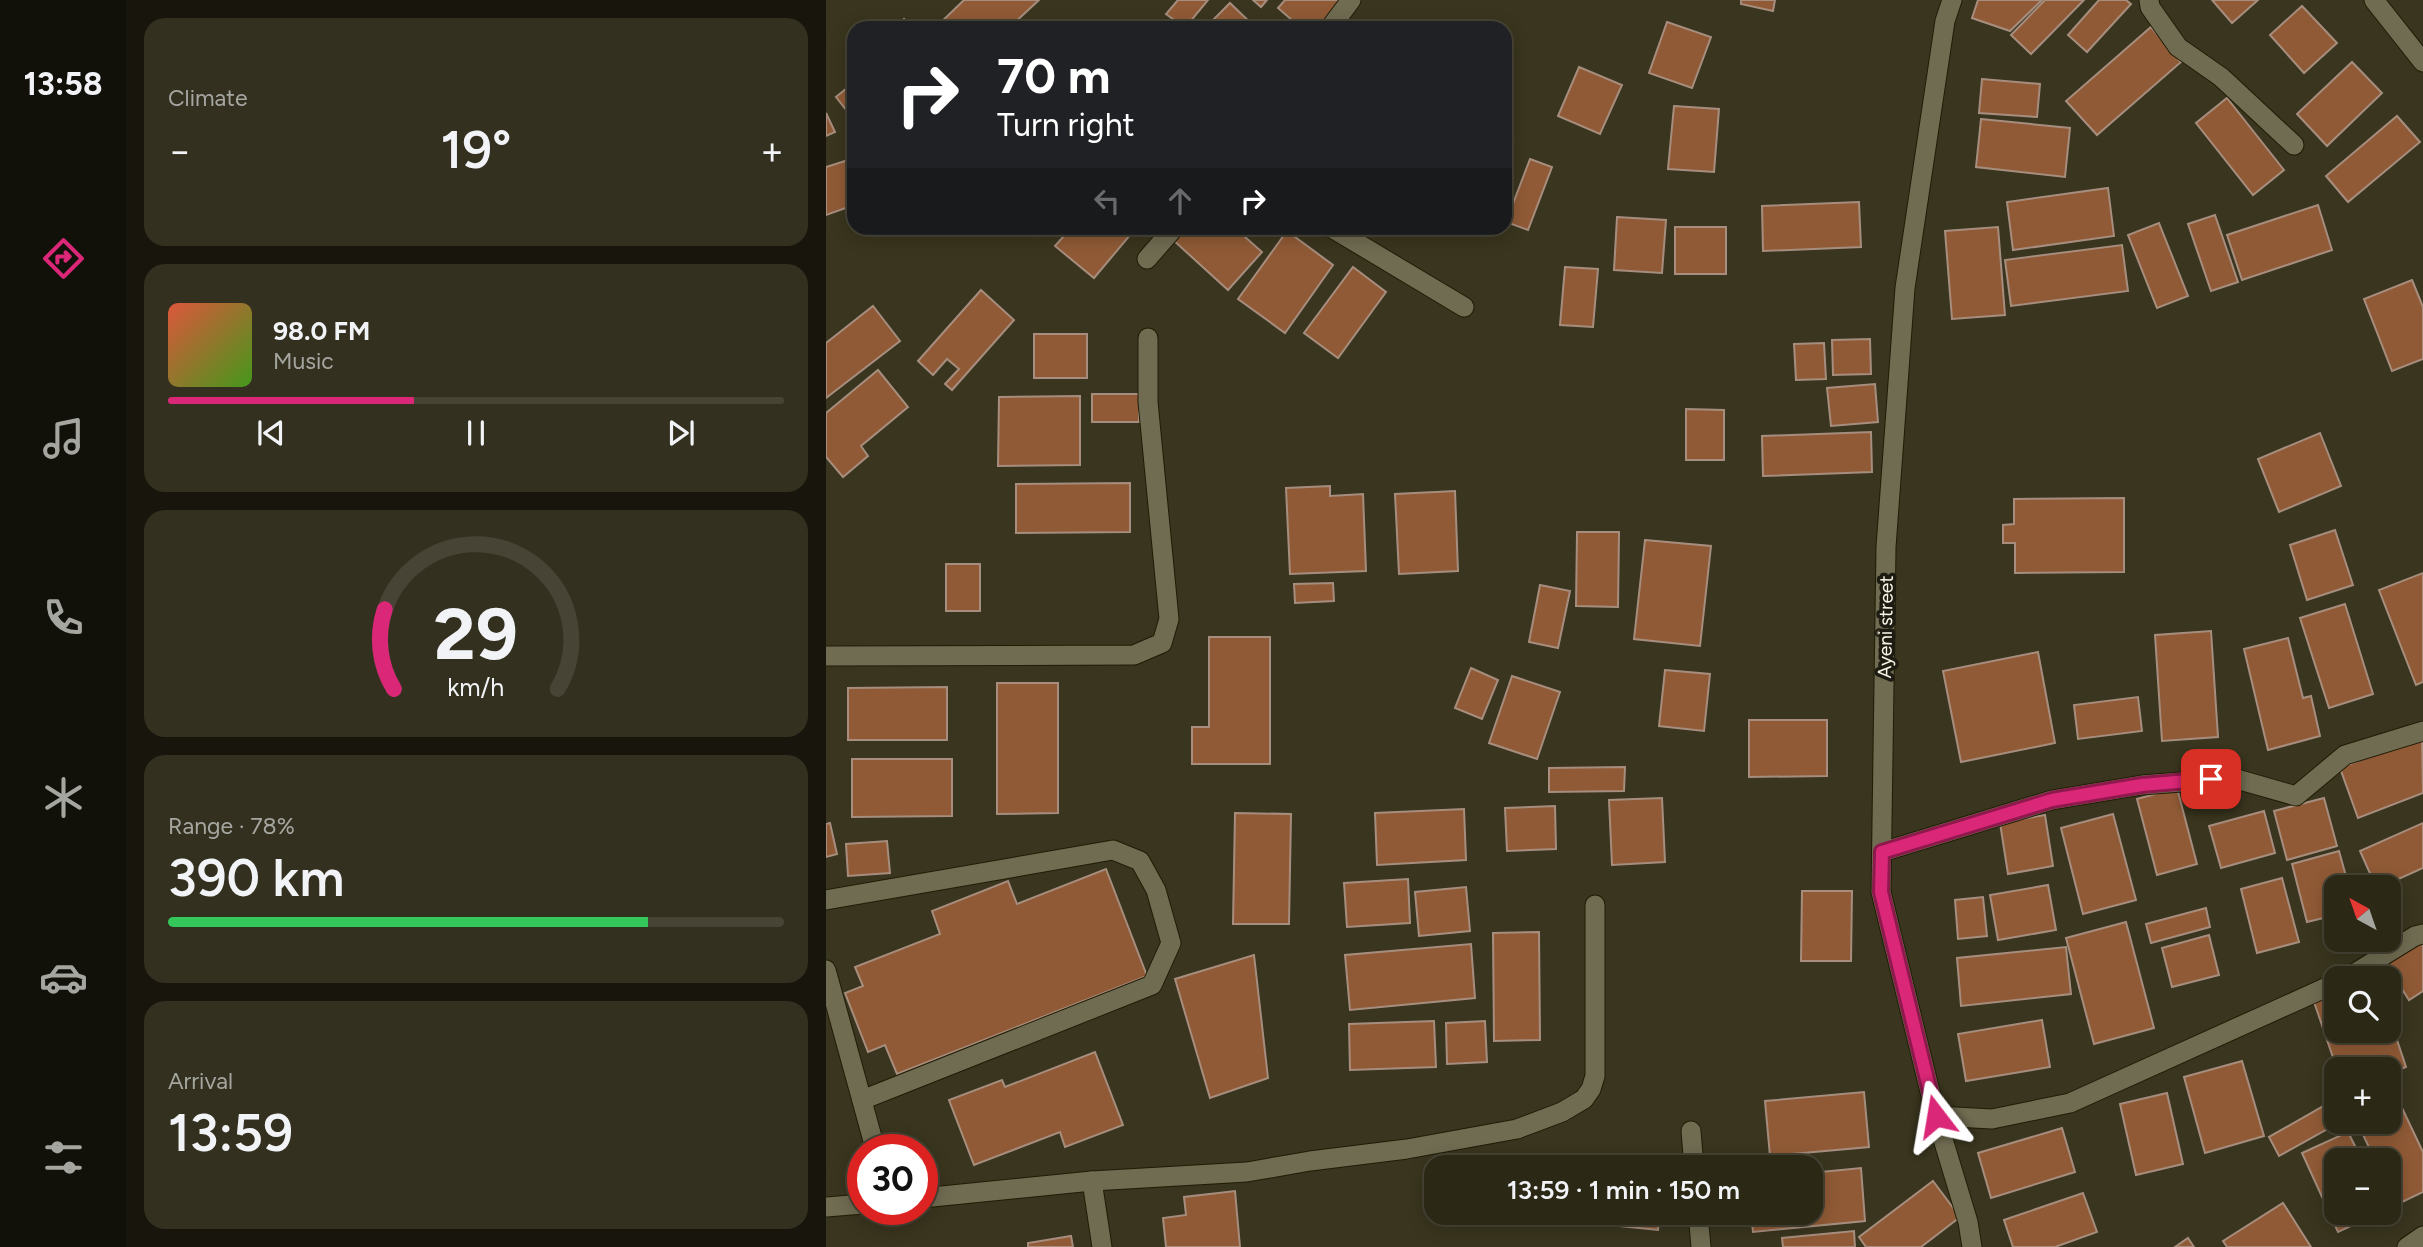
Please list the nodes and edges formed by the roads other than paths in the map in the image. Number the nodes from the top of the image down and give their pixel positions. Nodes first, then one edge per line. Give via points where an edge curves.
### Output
1 (1351, 0) edge
2 (1952, 0) edge
3 (2149, 0) edge
4 (2374, 0) edge
5 (1335, 21) edge
6 (2423, 62) edge
7 (2294, 145) dead end
8 (1168, 235) edge
9 (1344, 235) edge
10 (1147, 259) dead end
11 (1464, 307) dead end
12 (1148, 338) dead end
13 (826, 656) edge
14 (2423, 731) edge
15 (1882, 852) junction
16 (826, 900) edge
17 (1595, 905) dead end
18 (2423, 934) edge
19 (2366, 966) edge
20 (826, 970) edge
21 (2324, 988) edge
22 (862, 1100) junction
23 (1936, 1116) junction
24 (1691, 1131) dead end
25 (871, 1134) edge
26 (1693, 1155) edge
27 (1092, 1181) junction
28 (938, 1196) edge
29 (847, 1205) edge
30 (826, 1207) edge
31 (1699, 1225) edge
32 (2423, 1236) edge
33 (1102, 1247) edge
34 (1701, 1247) edge
35 (1972, 1247) edge
36 (2407, 1247) edge

1 - 5 street
2 - 15 street, Ayeni street via 1945,21 1905,288 1886,547
3 - 7 street via 2178,47 2221,77
4 - 6 street
8 - 10 street
9 - 11 street
12 - 13 street via 1148,402 1169,619 1161,643 1135,655
14 - 15 street via 2346,755 2296,796 2234,778 2142,785 2052,800
15 - 23 street, Ayeni street via 1881,892
16 - 22 street via 1113,850 1140,861 1156,890 1171,943 1152,985
17 - 27 street via 1595,1076 1584,1099 1562,1112 1517,1129 1407,1149 1247,1172
18 - 19 street
20 - 22 street
21 - 23 street via 2070,1103 1992,1119
22 - 25 street
23 - 35 street, Ayeni street
24 - 26 street
27 - 28 street
27 - 33 street
29 - 30 street
31 - 34 street
32 - 36 street

